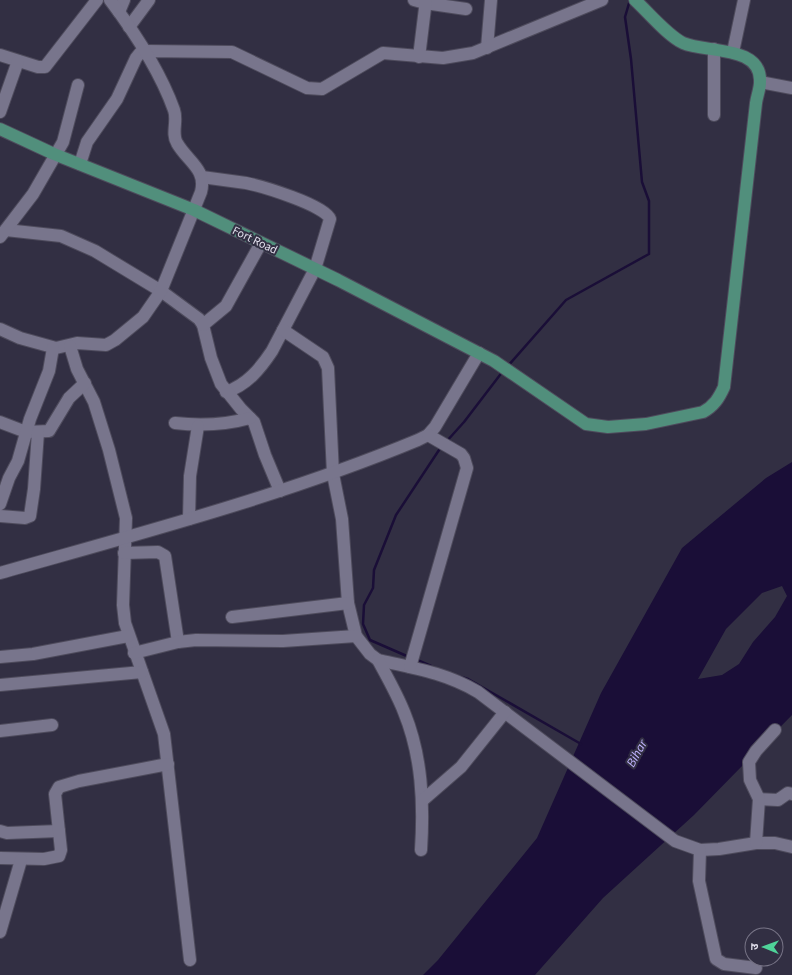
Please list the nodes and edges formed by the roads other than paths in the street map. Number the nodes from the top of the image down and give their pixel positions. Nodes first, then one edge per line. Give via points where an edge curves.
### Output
1 (97, 0) edge
2 (110, 0) edge
3 (124, 0) edge
4 (149, 0) edge
5 (491, 0) edge
6 (602, 0) edge
7 (635, 0) edge
8 (744, 0) edge
9 (422, 1) edge
10 (466, 9) dead end
11 (119, 12) junction
12 (129, 27) junction
13 (487, 48) junction
14 (714, 49) junction
15 (145, 51) junction
16 (733, 52) junction
17 (0, 55) edge
18 (419, 57) junction
19 (18, 61) junction
20 (760, 82) junction
21 (78, 85) dead end
22 (792, 88) edge
23 (0, 112) edge
24 (714, 115) dead end
25 (0, 129) edge
26 (54, 154) junction
27 (80, 164) junction
28 (202, 177) junction
29 (194, 210) junction
30 (3, 233) edge
31 (261, 242) junction
32 (315, 269) junction
33 (161, 291) junction
34 (203, 324) junction
35 (283, 330) junction
36 (1, 334) edge
37 (70, 346) junction
38 (53, 348) junction
39 (479, 354) junction
40 (85, 383) junction
41 (226, 392) junction
42 (250, 418) junction
43 (0, 422) edge
44 (175, 423) dead end
45 (198, 426) junction
46 (32, 432) junction
47 (428, 435) junction
48 (333, 474) junction
49 (4, 477) edge
50 (280, 491) junction
51 (0, 504) edge
52 (0, 516) edge
53 (189, 519) junction
54 (125, 537) junction
55 (124, 553) junction
56 (0, 573) edge
57 (348, 603) junction
58 (232, 617) dead end
59 (128, 636) junction
60 (356, 636) junction
61 (178, 642) junction
62 (134, 652) junction
63 (0, 658) edge
64 (378, 660) junction
65 (410, 667) junction
66 (142, 672) junction
67 (0, 685) edge
68 (506, 712) junction
69 (52, 725) dead end
70 (775, 730) dead end
71 (0, 731) edge
72 (168, 764) junction
73 (792, 794) edge
74 (759, 799) junction
75 (423, 800) junction
76 (0, 831) edge
77 (59, 831) junction
78 (756, 843) junction
79 (792, 847) edge
80 (421, 850) dead end
81 (700, 850) junction
82 (0, 858) edge
83 (21, 860) junction
84 (1, 927) edge
85 (190, 960) dead end
86 (756, 968) dead end

1 - 19 street via 45,67
2 - 11 street
3 - 11 street
4 - 12 street
5 - 13 street
6 - 13 street
7 - 14 main road via 675,38 693,46
8 - 16 street
9 - 10 street
9 - 18 street
11 - 12 street
12 - 15 street
13 - 18 street via 443,58
14 - 16 main road
14 - 24 street
15 - 18 street via 232,52 307,88 315,89 327,87 383,53
15 - 27 street via 136,58 117,99 88,142
15 - 28 street via 175,112 174,134 177,143 195,164
16 - 20 main road via 753,62 760,73
17 - 19 street
19 - 23 street
20 - 22 street
20 - 39 main road, Fort Road via 724,387 711,407 703,412 646,424 594,426 586,424 506,369
21 - 26 street via 65,135
25 - 26 main road, Fort Road
26 - 27 main road, Fort Road
26 - 30 street via 33,194
27 - 29 main road, Fort Road
28 - 29 street via 203,186
28 - 32 street via 268,189 321,210 329,216 329,225
29 - 31 main road, Fort Road
29 - 33 street
30 - 33 street via 55,234 68,238 104,256
31 - 32 main road, Fort Road
31 - 34 street via 226,306
32 - 35 street
32 - 39 main road, Fort Road
33 - 34 street via 194,314
33 - 37 street via 143,317 110,344 80,343
34 - 41 street via 217,376
35 - 41 street via 264,364 247,382
35 - 48 street via 327,361
36 - 38 street
37 - 38 street
37 - 40 street via 77,369
38 - 46 street
39 - 47 street via 442,417
40 - 46 street via 69,398 52,429 47,432
40 - 54 street via 94,402 109,450 127,522
41 - 42 street
42 - 45 street via 221,425
42 - 50 street via 254,422
43 - 46 street
44 - 45 street
45 - 53 street via 190,476
46 - 49 street via 18,461
46 - 52 street via 34,490 30,516
47 - 48 street
47 - 65 street via 461,454 467,468
48 - 50 street
48 - 57 street via 342,519
49 - 51 street
50 - 53 street
53 - 54 street
54 - 55 street
54 - 56 street
55 - 59 street via 123,606
55 - 61 street via 164,554
57 - 58 street
57 - 60 street
59 - 62 street
59 - 63 street
60 - 61 street via 283,641
60 - 64 street
61 - 62 street
62 - 66 street
64 - 65 street
64 - 75 street via 412,734
65 - 68 street via 462,682
66 - 67 street
66 - 72 street via 164,734
68 - 75 street via 461,767
68 - 81 street via 675,841
69 - 71 street
70 - 74 street via 749,762 750,780
72 - 77 street via 59,787 55,794
72 - 85 street
73 - 74 street via 788,793 778,800
74 - 78 street
75 - 80 street
76 - 77 street
77 - 83 street via 59,856
78 - 79 street via 775,843
78 - 81 street
81 - 86 street via 699,881 716,959 724,964
82 - 83 street
83 - 84 street

